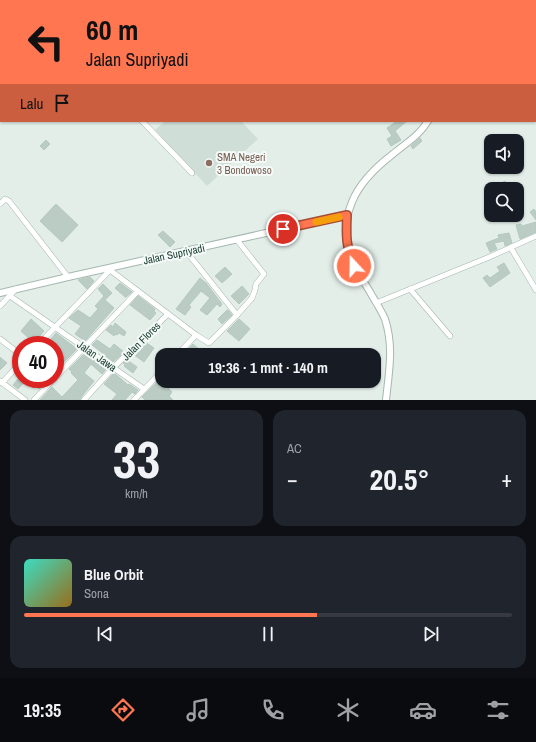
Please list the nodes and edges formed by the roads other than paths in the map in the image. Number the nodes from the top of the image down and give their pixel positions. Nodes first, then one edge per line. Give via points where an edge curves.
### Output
1 (143, 122) edge
2 (427, 122) edge
3 (192, 173) dead end
4 (0, 204) edge
5 (347, 215) junction
6 (536, 236) edge
7 (237, 240) junction
8 (511, 248) junction
9 (186, 250) junction
10 (111, 269) junction
11 (68, 276) junction
12 (16, 289) junction
13 (410, 289) junction
14 (536, 290) edge
15 (138, 291) junction
16 (0, 293) edge
17 (10, 296) junction
18 (376, 303) junction
19 (0, 306) edge
20 (168, 314) junction
21 (237, 315) junction
22 (56, 327) junction
23 (196, 335) junction
24 (47, 336) edge
25 (450, 336) dead end
26 (0, 339) edge
27 (84, 347) junction
28 (12, 348) edge
29 (184, 348) edge
30 (64, 368) edge
31 (113, 368) junction
32 (12, 371) edge
33 (155, 378) edge
34 (1, 382) edge
35 (45, 388) edge
36 (144, 390) junction
37 (25, 400) edge
38 (34, 400) edge
39 (84, 400) edge
40 (134, 400) edge
41 (386, 400) edge

1 - 3 street
2 - 5 street via 419,134 370,174 352,201
4 - 11 street via 9,200
5 - 7 street, Jalan Supriyadi
5 - 18 street via 346,242 349,254
6 - 8 street
7 - 9 street, Jalan Supriyadi
7 - 21 street via 264,273 256,284 252,298
8 - 13 street
8 - 14 street
9 - 10 street, Jalan Supriyadi
9 - 21 street
10 - 11 street, Jalan Supriyadi
10 - 15 street
10 - 22 street
11 - 12 street, Jalan Supriyadi
12 - 16 street, Jalan Supriyadi
12 - 17 street
13 - 18 street
13 - 25 street
15 - 20 street
15 - 27 street
17 - 19 street
17 - 22 street, Jalan Jawa
18 - 41 street via 384,318 391,347
20 - 23 street
20 - 31 street, Jalan Flores
21 - 23 street via 209,343
22 - 24 street
22 - 27 street, Jalan Jawa
23 - 29 street
26 - 28 street
27 - 30 street
27 - 31 street, Jalan Jawa
31 - 36 street, Jalan Jawa
31 - 39 street, Jalan Flores
32 - 34 street
33 - 36 street
34 - 37 street
35 - 38 street
36 - 40 street

